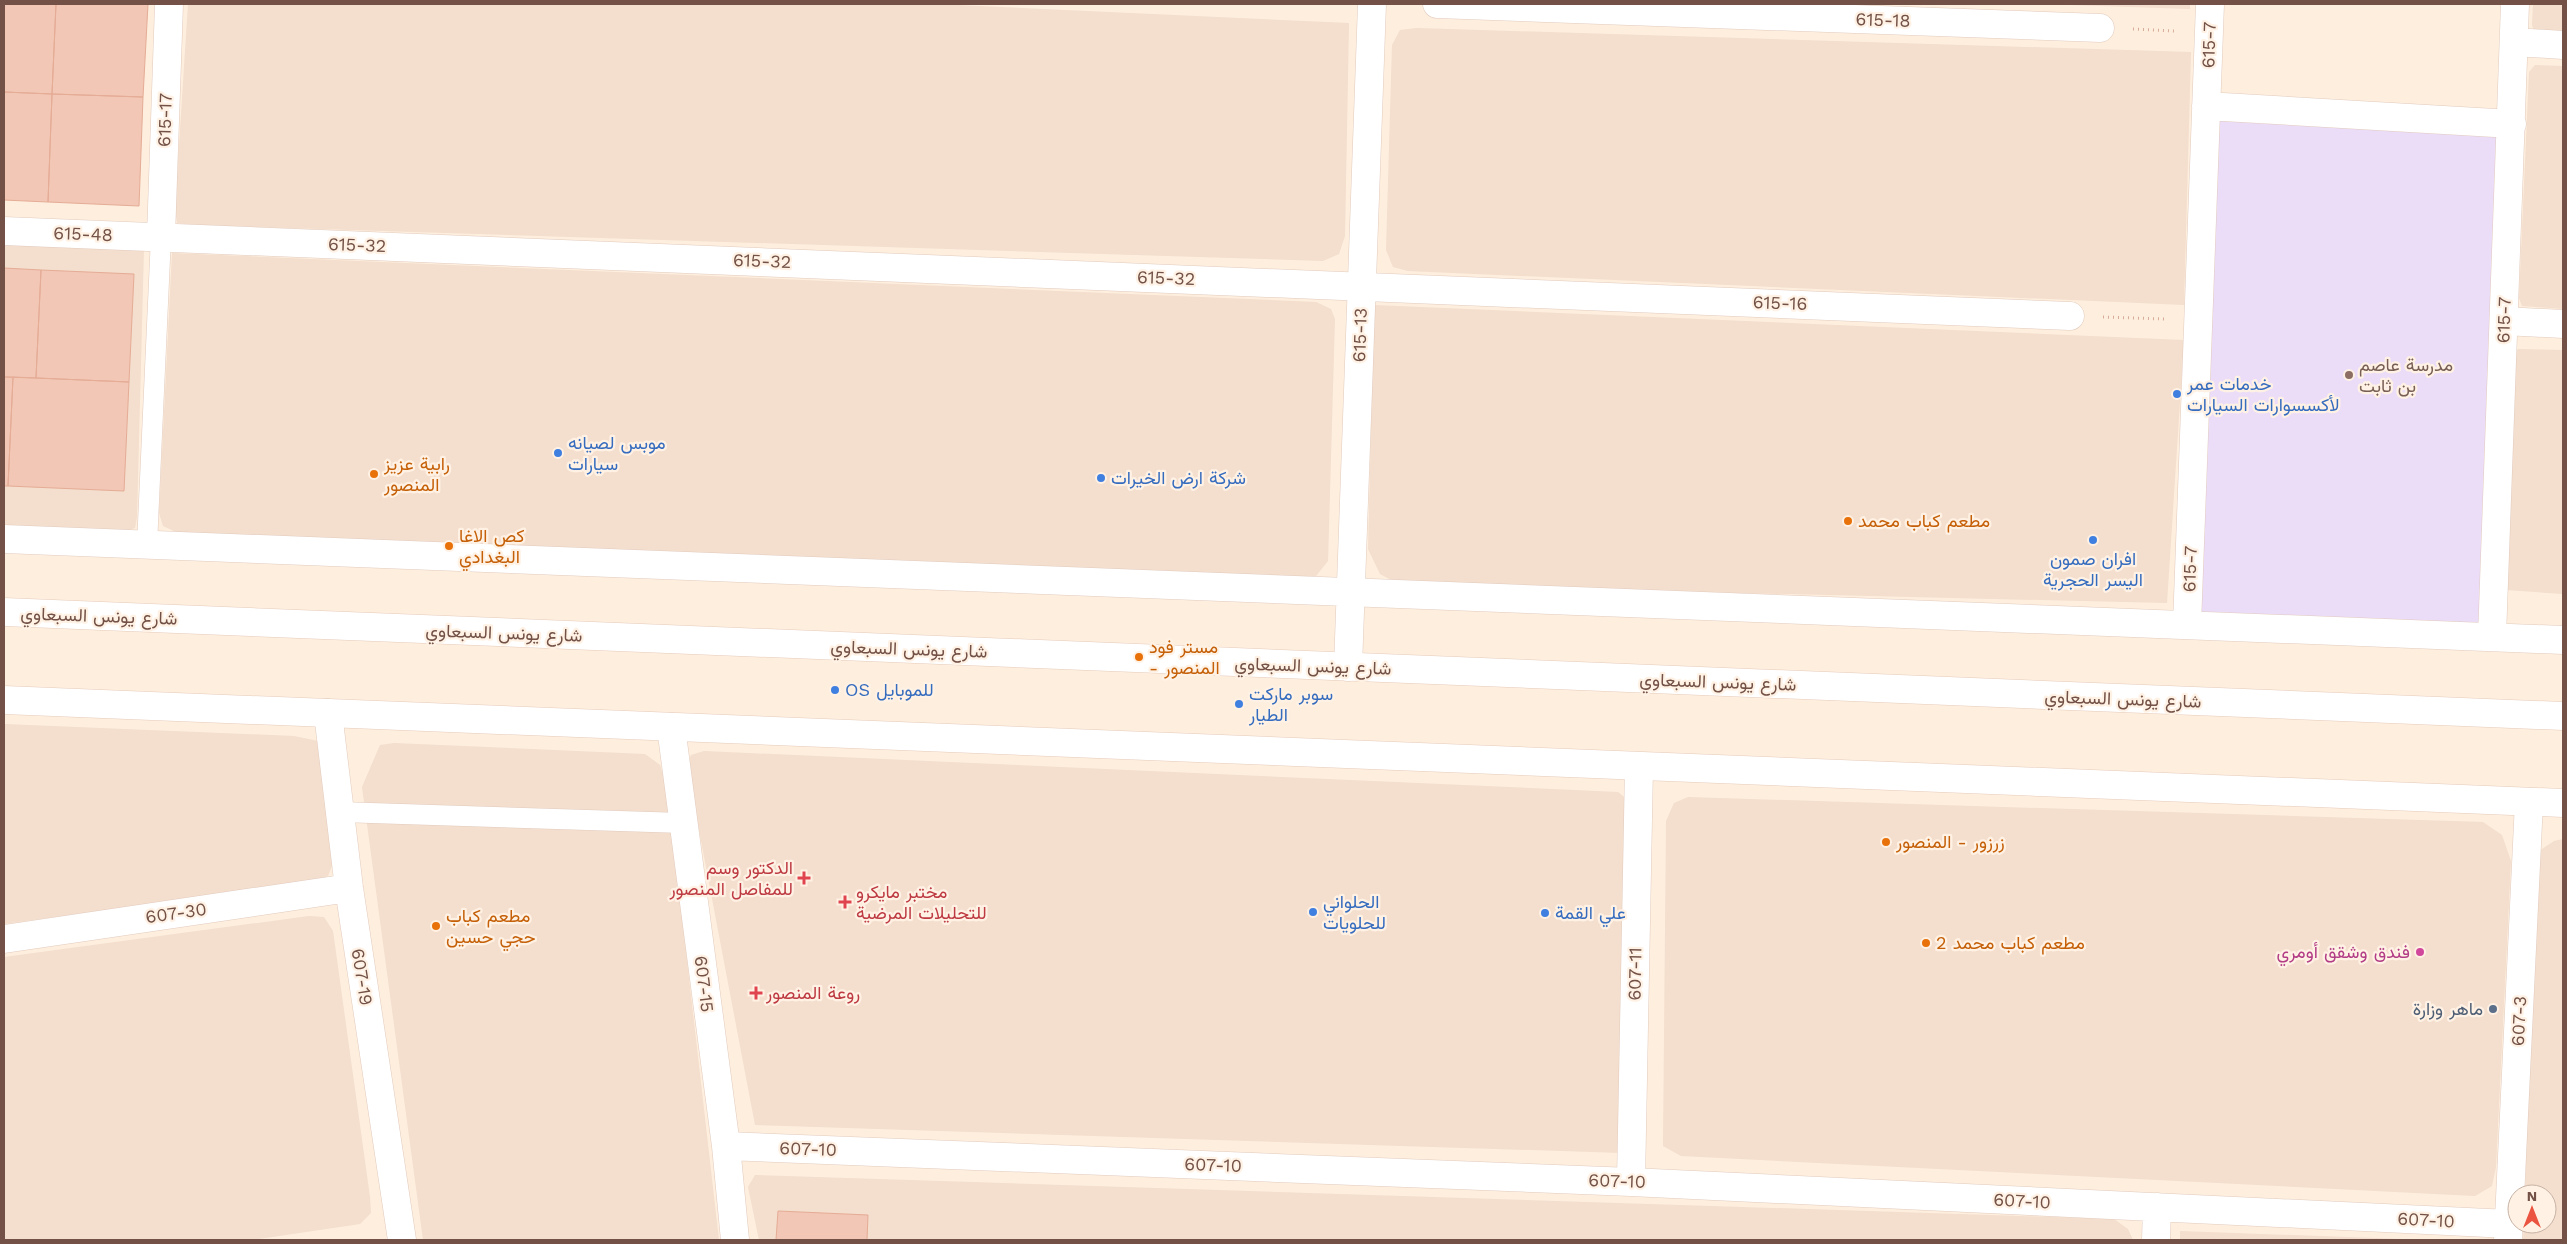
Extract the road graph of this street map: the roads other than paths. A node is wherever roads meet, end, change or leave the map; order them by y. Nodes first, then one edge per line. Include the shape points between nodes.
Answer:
1 (169, 4) edge
2 (1372, 4) edge
3 (1437, 4) edge
4 (2210, 4) edge
5 (2515, 4) edge
6 (2100, 28) road end
7 (2514, 42) junction
8 (2563, 45) edge
9 (2206, 106) junction
10 (2512, 124) junction
11 (4, 231) edge
12 (161, 237) junction
13 (1362, 286) junction
14 (2070, 316) road end
15 (2504, 321) junction
16 (2563, 324) edge
17 (4, 540) edge
18 (147, 545) junction
19 (1351, 592) junction
20 (4, 612) edge
21 (2188, 625) junction
22 (2492, 637) junction
23 (2563, 640) edge
24 (1348, 667) junction
25 (4, 700) edge
26 (328, 713) junction
27 (2563, 716) edge
28 (671, 727) junction
29 (1640, 766) junction
30 (2529, 802) junction
31 (2563, 803) edge
32 (340, 812) junction
33 (683, 823) junction
34 (349, 888) junction
35 (4, 939) edge
36 (726, 1146) junction
37 (1631, 1182) junction
38 (2510, 1184) edge
39 (2157, 1208) junction
40 (2507, 1232) edge
41 (402, 1240) edge
42 (735, 1240) edge
43 (2156, 1240) edge

1 - 12 street, 615-17
2 - 13 street, 615-13
3 - 6 street, 615-18
4 - 9 street, 615-7
5 - 7 street, 615-7
7 - 8 street
7 - 10 street, 615-7
9 - 10 street
9 - 21 street, 615-7
10 - 15 street, 615-7
11 - 12 street, 615-48
12 - 13 street, 615-32
12 - 18 lane
13 - 14 street, 615-16
13 - 19 street, 615-13
15 - 16 street
15 - 22 street, 615-7
17 - 18 street
18 - 19 street
19 - 21 street
19 - 24 street, 615-13
20 - 24 street, شارع يونس السبعاوي
21 - 22 street
22 - 23 street
24 - 27 street, شارع يونس السبعاوي
25 - 26 street
26 - 28 street
26 - 32 street, 607-19
28 - 29 street
28 - 33 street, 607-15
29 - 30 street
29 - 37 street, 607-11
30 - 31 street
30 - 38 street, 607-3
32 - 33 lane
32 - 34 street, 607-19
33 - 36 street, 607-15
34 - 35 street, 607-30
34 - 41 street, 607-19
36 - 37 street, 607-10
36 - 42 street, 607-15
37 - 39 street, 607-10
39 - 40 street, 607-10
39 - 43 street

